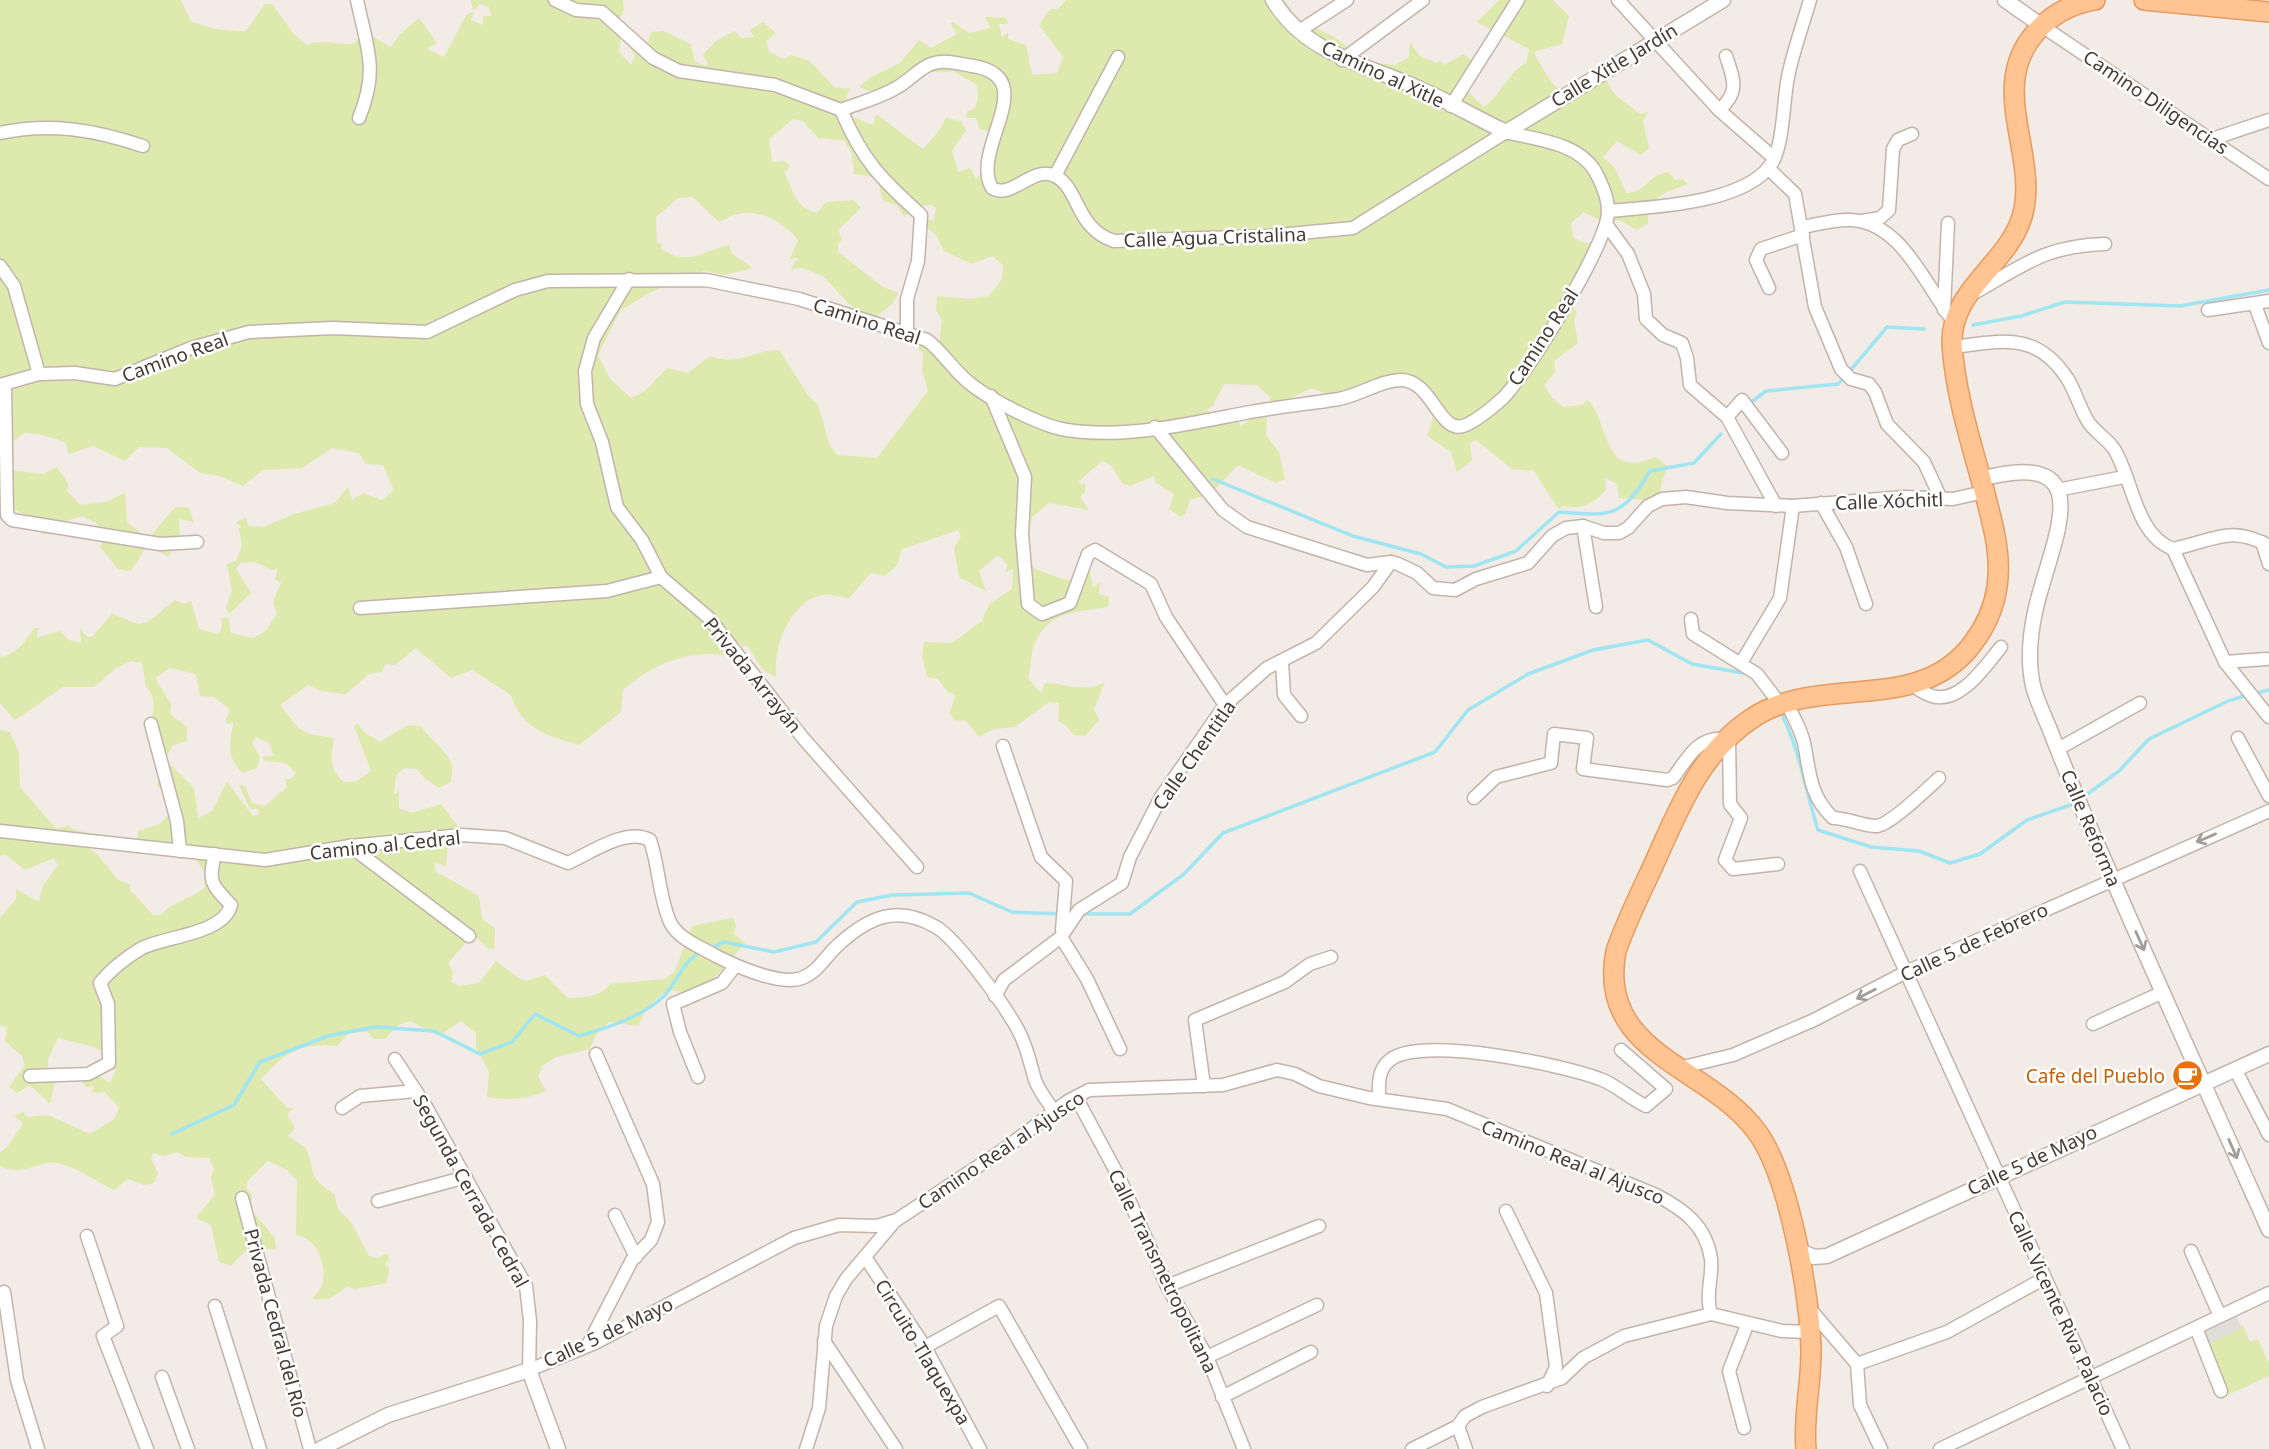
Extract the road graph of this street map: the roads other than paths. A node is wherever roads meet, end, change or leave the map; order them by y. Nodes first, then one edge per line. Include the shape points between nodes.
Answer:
1 (357, 0) edge
2 (555, 0) edge
3 (1273, 0) edge
4 (1347, 0) edge
5 (1423, 0) edge
6 (1518, 0) edge
7 (1618, 0) edge
8 (1723, 0) edge
9 (1810, 0) edge
10 (2095, 0) edge
11 (2144, 0) edge
12 (2009, 1) edge
13 (2199, 3) edge
14 (599, 6) edge
15 (2269, 12) edge
16 (2042, 26) junction
17 (1299, 32) junction
18 (1653, 41) junction
19 (1726, 56) dead end
20 (1118, 57) dead end
21 (1342, 60) junction
22 (1451, 106) junction
23 (841, 110) junction
24 (1719, 110) junction
25 (359, 118) dead end
26 (2269, 120) edge
27 (1506, 132) junction
28 (0, 134) edge
29 (1912, 134) dead end
30 (2211, 139) junction
31 (143, 146) dead end
32 (1771, 163) junction
33 (1055, 176) junction
34 (2269, 178) edge
35 (1607, 218) junction
36 (1861, 221) junction
37 (1948, 223) dead end
38 (1803, 231) junction
39 (2105, 244) dead end
40 (0, 266) edge
41 (629, 279) junction
42 (1769, 288) dead end
43 (1965, 298) junction
44 (2269, 301) edge
45 (2255, 305) junction
46 (2208, 310) dead end
47 (1949, 316) junction
48 (907, 332) junction
49 (2269, 343) edge
50 (1952, 347) junction
51 (39, 374) junction
52 (2, 384) edge
53 (991, 396) junction
54 (1727, 417) junction
55 (1155, 427) junction
56 (1782, 453) dead end
57 (2124, 477) junction
58 (1982, 486) junction
59 (2057, 490) junction
60 (1941, 499) junction
61 (1821, 503) junction
62 (1776, 506) junction
63 (1793, 506) junction
64 (1583, 526) junction
65 (197, 542) dead end
66 (2265, 544) edge
67 (2173, 549) junction
68 (1391, 562) junction
69 (2269, 564) edge
70 (661, 577) junction
71 (1866, 604) dead end
72 (1596, 607) dead end
73 (360, 608) dead end
74 (1691, 618) dead end
75 (2001, 647) dead end
76 (2266, 659) dead end
77 (1282, 662) junction
78 (1741, 663) junction
79 (2225, 663) junction
80 (1912, 685) junction
81 (1783, 703) junction
82 (2140, 703) dead end
83 (1225, 705) junction
84 (1301, 716) dead end
85 (2269, 717) edge
86 (151, 723) dead end
87 (1726, 737) junction
88 (2238, 738) dead end
89 (1003, 746) dead end
90 (2057, 749) junction
91 (1940, 778) dead end
92 (2269, 796) edge
93 (1474, 798) dead end
94 (2269, 811) edge
95 (0, 831) edge
96 (350, 846) junction
97 (180, 851) junction
98 (215, 854) junction
99 (1778, 864) dead end
100 (917, 867) dead end
101 (1860, 871) dead end
102 (2112, 878) junction
103 (1069, 913) junction
104 (469, 936) dead end
105 (1061, 937) junction
106 (1331, 957) dead end
107 (735, 966) junction
108 (1908, 971) junction
109 (2164, 992) junction
110 (995, 996) junction
111 (2093, 1024) dead end
112 (1120, 1049) dead end
113 (1621, 1050) dead end
114 (596, 1054) dead end
115 (2269, 1054) edge
116 (395, 1059) dead end
117 (1679, 1068) junction
118 (2235, 1069) junction
119 (30, 1076) dead end
120 (698, 1077) dead end
121 (2204, 1082) junction
122 (1204, 1086) junction
123 (416, 1091) junction
124 (1076, 1097) junction
125 (1379, 1100) junction
126 (342, 1108) dead end
127 (1054, 1111) junction
128 (2269, 1135) edge
129 (1997, 1176) junction
130 (466, 1177) junction
131 (242, 1198) dead end
132 (378, 1200) dead end
133 (1506, 1211) dead end
134 (615, 1215) dead end
135 (895, 1221) junction
136 (1319, 1226) dead end
137 (2269, 1230) edge
138 (87, 1236) dead end
139 (1796, 1249) junction
140 (2191, 1251) dead end
141 (865, 1256) junction
142 (636, 1257) junction
143 (2043, 1279) junction
144 (1167, 1286) junction
145 (4, 1292) dead end
146 (2269, 1293) edge
147 (1806, 1304) junction
148 (1317, 1305) dead end
149 (215, 1306) dead end
150 (1711, 1314) junction
151 (2220, 1316) junction
152 (1747, 1325) junction
153 (2196, 1328) junction
154 (1810, 1332) junction
155 (824, 1341) junction
156 (588, 1345) junction
157 (925, 1347) junction
158 (1311, 1352) dead end
159 (1207, 1357) junction
160 (1857, 1364) junction
161 (528, 1370) junction
162 (162, 1377) dead end
163 (2093, 1379) junction
164 (1547, 1386) junction
165 (2221, 1391) dead end
166 (1222, 1396) junction
167 (1458, 1426) junction
168 (1744, 1428) dead end
169 (38, 1449) edge
170 (148, 1449) edge
171 (188, 1449) edge
172 (260, 1449) edge
173 (310, 1449) edge
174 (320, 1449) edge
175 (558, 1449) edge
176 (806, 1449) edge
177 (896, 1449) edge
178 (980, 1449) edge
179 (1081, 1449) edge
180 (1244, 1449) edge
181 (1412, 1449) edge
182 (1466, 1449) edge
183 (1805, 1449) edge
184 (1881, 1449) edge
185 (1940, 1449) edge
186 (2123, 1449) edge

1 - 25 street via 372,63 368,96
2 - 14 street via 576,10
3 - 17 street, Camino al Xitle
4 - 17 street
5 - 21 street
6 - 22 street
7 - 18 street
8 - 18 street, Calle Xitle Jardín
9 - 32 street
10 - 16 main road via 2068,7
11 - 13 main road
12 - 16 street
13 - 15 main road
14 - 23 street via 653,58 679,71 775,85
16 - 30 street, Camino Diligencias
16 - 43 main road via 2022,52 2014,76 2025,195 2021,218 2011,243
17 - 21 street, Camino al Xitle
18 - 24 street
18 - 27 street, Calle Xitle Jardín
19 - 24 street via 1736,86 1731,100
20 - 33 street
21 - 22 street, Camino al Xitle via 1387,75
22 - 27 street, Camino al Xitle
23 - 33 street via 896,89 931,64 949,62 988,69 998,74 1005,97 988,162 992,188 1005,192 1045,174
23 - 48 street via 859,150 885,183 921,215 918,261 907,299
24 - 32 street
26 - 30 street
27 - 33 street, Calle Agua Cristalina via 1381,213 1353,228 1332,232 1114,241 1088,226
27 - 35 street via 1579,154 1594,171
28 - 31 street via 45,126 102,132
29 - 36 street via 1898,140 1893,149 1889,210 1880,218
30 - 34 street, Camino Diligencias
32 - 35 street via 1743,184 1704,201
32 - 38 street via 1795,194
35 - 54 street via 1644,294 1646,319 1663,335 1682,343 1690,386
35 - 55 street, Camino Real via 1593,256 1537,352 1503,398 1466,426 1447,422 1424,389 1401,380 1341,398
36 - 38 street via 1846,220
36 - 47 street via 1902,243
37 - 47 street
38 - 42 street via 1761,249 1756,260
38 - 60 street via 1815,307 1848,377 1869,384 1886,424 1924,462
39 - 43 street via 2070,245 2031,259
40 - 51 street via 14,286
41 - 48 street, Camino Real via 706,280 799,299
41 - 51 street, Camino Real via 548,281 515,290 427,332 249,331 191,348 115,379
41 - 70 street, Privada Arrayán via 594,338 585,371 587,404 602,442 617,507 642,540
43 - 47 main road
44 - 45 street
45 - 46 street
45 - 49 street
47 - 50 main road
48 - 53 street, Camino Real via 927,340 971,384
50 - 57 street via 1998,341 2037,347 2068,380 2087,420 2116,452
50 - 58 main road
51 - 52 street, Camino Real
52 - 65 street via 7,515 12,520 160,544
53 - 55 street, Camino Real via 1064,430
53 - 83 street via 1024,477 1022,534 1028,604 1042,614 1070,603 1088,554 1095,550 1151,584 1166,617
54 - 56 street via 1747,406
54 - 62 street
55 - 68 street via 1223,510 1247,527 1367,565
57 - 59 street
57 - 67 street via 2147,525 2161,544
58 - 59 street via 2021,470 2047,476
58 - 60 street, Calle Xóchitl via 1953,499
58 - 80 main road via 1998,553 1991,609 1968,650 1947,668
59 - 90 street, Calle Reforma via 2062,516 2035,611 2031,650 2033,686
60 - 61 street, Calle Xóchitl
61 - 63 street, Calle Xóchitl
61 - 71 street via 1846,547
62 - 63 street, Calle Xóchitl
62 - 64 street, Calle Xóchitl via 1662,499 1619,533
63 - 78 street via 1780,598
64 - 68 street via 1552,536 1528,563 1455,590 1433,588 1417,573
64 - 72 street
66 - 67 street via 2238,534
66 - 69 street
67 - 79 street
68 - 77 street, Calle Chentitla via 1373,587 1316,643
70 - 73 street via 607,591
70 - 100 street, Privada Arrayán via 709,618 803,738
74 - 78 street via 1691,628 1699,639
75 - 80 street via 1978,675 1952,696 1934,697
76 - 79 street
77 - 83 street, Calle Chentitla via 1267,668
77 - 84 street via 1284,695
78 - 81 street via 1762,678
79 - 85 street
80 - 81 main road
81 - 87 main road via 1752,717
81 - 91 street via 1805,747 1810,781 1833,818 1883,824
82 - 90 street
83 - 103 street, Calle Chentitla via 1161,797 1122,883
86 - 97 street via 177,821
87 - 93 street via 1701,743 1667,780 1583,769 1587,738 1554,734 1551,762 1496,776
87 - 99 street via 1730,804 1741,818 1725,860 1734,869
87 - 117 main road via 1689,787 1621,937 1613,965 1615,994 1625,1019 1642,1041
88 - 92 street
89 - 103 street via 1041,857 1066,881
90 - 102 street, Calle Reforma
94 -> 102 street, Calle 5 de Febrero
95 - 97 street, Camino al Cedral
96 - 98 street, Camino al Cedral via 265,860
96 - 104 street
96 - 107 street, Camino al Cedral via 462,835 505,838 568,863 640,834 650,840 676,931
97 - 98 street, Camino al Cedral
98 - 119 street via 209,876 231,905 229,914 218,923 142,948 100,983 108,1004 109,1063 88,1074
101 - 108 street, Calle Vicente Riva Palacio
102 - 108 street, Calle 5 de Febrero
102 -> 109 street, Calle Reforma
103 - 105 street
105 - 110 street via 1004,980
105 - 112 street
106 - 122 street via 1195,1020
107 - 110 street, Camino al Cedral via 790,980 802,978 836,947 892,913 939,928
107 - 120 street via 722,982 673,1004
108 -> 117 street, Calle 5 de Febrero via 1733,1055
108 - 129 street, Calle Vicente Riva Palacio
109 - 111 street
109 - 121 street, Calle Reforma
110 - 127 street, Camino al Cedral via 1018,1029 1035,1080
113 - 125 street via 1666,1089 1646,1107 1604,1080 1562,1066 1519,1057 1427,1051 1391,1058 1380,1072
114 - 142 street via 653,1184 658,1222
115 - 118 street, Calle 5 de Mayo
116 - 123 street, Segunda Cerrada Cedral
117 - 139 main road via 1720,1094 1759,1133 1780,1180
118 - 121 street, Calle 5 de Mayo
118 - 128 street
121 - 129 street, Calle 5 de Mayo
121 -> 137 street, Calle Reforma
122 - 124 street, Camino Real al Ajusco via 1114,1087
122 - 125 street, Camino Real al Ajusco via 1277,1070
123 - 126 street via 360,1096
123 - 130 street, Segunda Cerrada Cedral
124 - 127 street, Camino Real al Ajusco
124 - 144 street, Calle Transmetropolitana via 1119,1177
125 - 150 street, Camino Real al Ajusco via 1447,1109 1685,1210 1703,1234 1711,1260 1707,1298
127 - 135 street, Camino Real al Ajusco
129 - 139 street, Calle 5 de Mayo via 1827,1256 1814,1257
129 - 143 street, Calle Vicente Riva Palacio
130 - 132 street
130 - 161 street, Segunda Cerrada Cedral via 526,1286
131 - 173 street, Privada Cedral del Río
133 - 164 street via 1546,1293 1556,1367
134 - 142 street
135 - 141 street, Camino Real al Ajusco
135 - 156 street, Calle 5 de Mayo via 877,1226 839,1225 794,1238
136 - 144 street
138 - 170 street via 117,1326 103,1336
139 - 147 main road
140 - 151 street
141 - 155 street, Camino Real al Ajusco via 835,1296
141 - 157 street, Circuito Tlaquexpa
142 - 156 street
143 - 160 street via 1947,1332
143 - 163 street, Calle Vicente Riva Palacio
144 - 159 street, Calle Transmetropolitana
145 - 169 street via 17,1380
146 - 151 street
147 - 154 main road
147 - 160 street
148 - 159 street
149 - 172 street
150 - 152 street
150 - 164 street via 1624,1336 1600,1347
151 - 153 street
152 - 154 street
152 - 168 street via 1729,1371
153 - 163 street
153 - 165 street
154 - 183 main road
155 - 176 street, Camino Real al Ajusco via 818,1408
155 - 177 street
156 - 161 street, Calle 5 de Mayo
157 - 178 street, Circuito Tlaquexpa
157 - 179 street via 999,1306
158 - 166 street
159 - 166 street, Calle Transmetropolitana
160 - 184 street via 1860,1405
161 - 174 street, Calle 5 de Mayo via 388,1415
161 - 175 street
162 - 171 street
163 - 185 street
163 - 186 street, Calle Vicente Riva Palacio
164 - 167 street via 1482,1407
166 - 180 street, Calle Transmetropolitana
167 - 181 street
167 - 182 street

